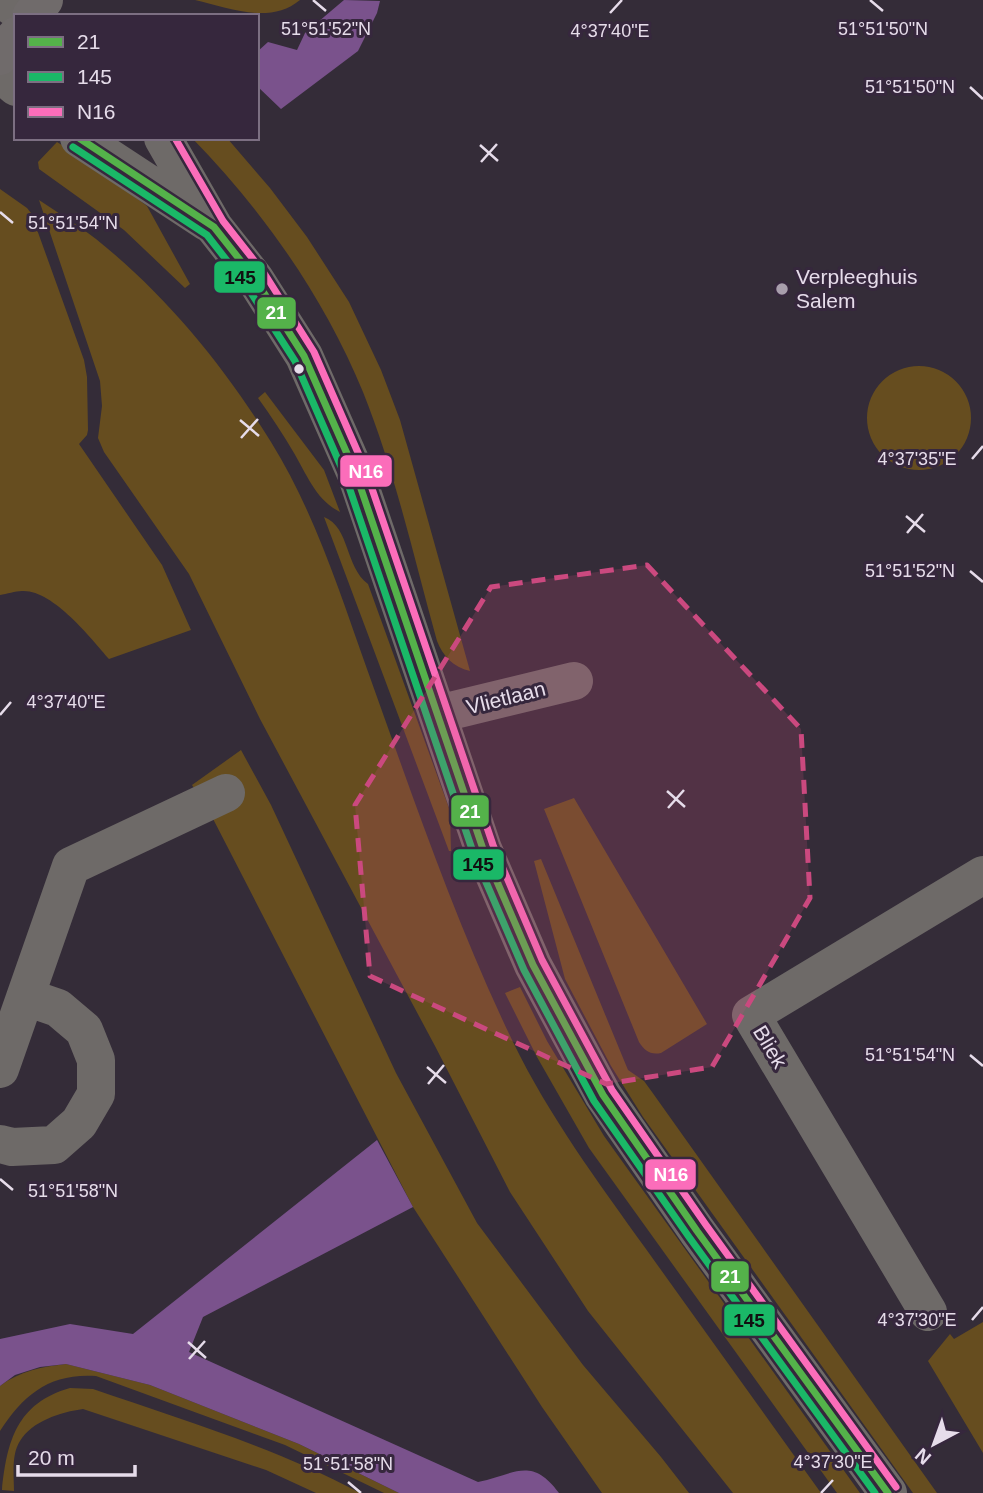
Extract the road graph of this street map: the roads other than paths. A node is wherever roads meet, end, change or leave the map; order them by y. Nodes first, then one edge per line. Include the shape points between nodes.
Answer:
1 (3, 0) edge
2 (44, 0) edge
3 (21, 14) edge
4 (33, 14) edge
5 (14, 38) edge
6 (0, 56) edge
7 (0, 73) edge
8 (14, 85) edge
9 (82, 140) edge
10 (164, 140) edge
11 (215, 227) junction
12 (574, 681) dead end
13 (438, 714) junction
14 (226, 793) dead end
15 (983, 875) edge
16 (26, 996) junction
17 (0, 1069) edge
18 (0, 1144) edge
19 (928, 1312) dead end
20 (888, 1493) edge

1 - 3 street
2 - 4 main road
5 - 6 main road
7 - 8 street
9 - 11 street, Vlietlaan
10 - 11 street, Vlietlaan
11 - 13 street, Vlietlaan via 304,356 356,474
12 - 13 street, Vlietlaan
13 - 20 street, Vlietlaan via 484,849 527,952 603,1095
14 - 16 street via 71,866
15 - 19 street, Bliek via 751,1015
16 - 17 street
16 - 18 street via 58,1008 84,1030 96,1060 96,1094 79,1123 54,1145

